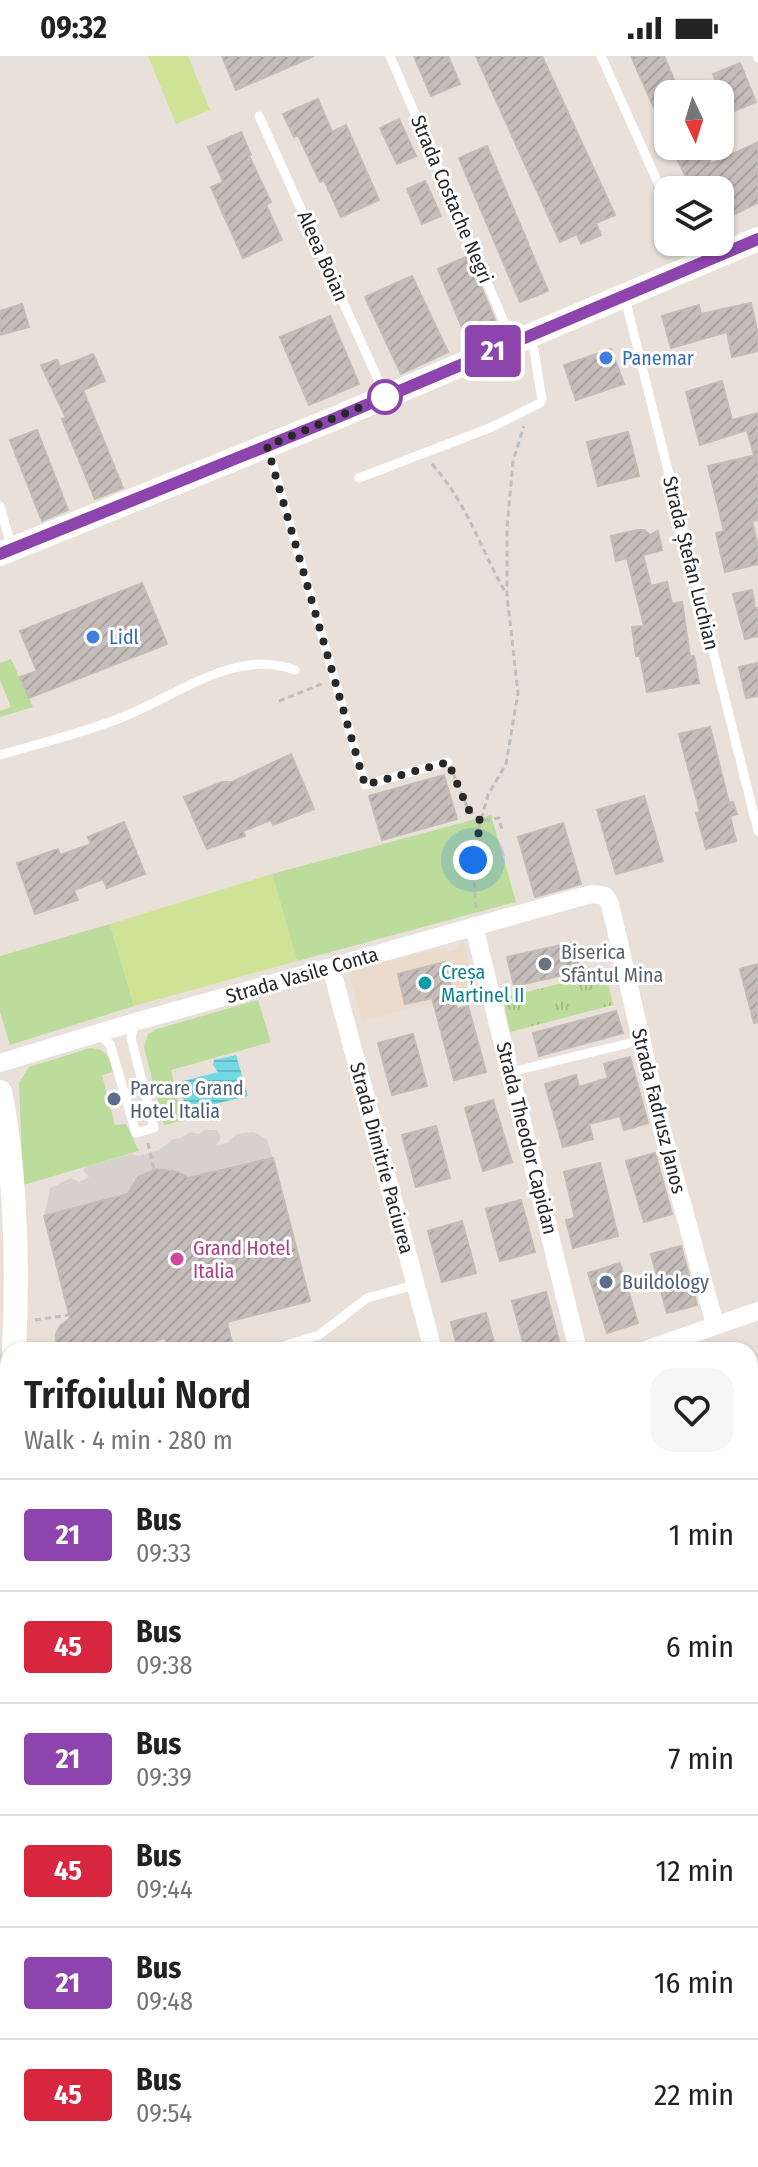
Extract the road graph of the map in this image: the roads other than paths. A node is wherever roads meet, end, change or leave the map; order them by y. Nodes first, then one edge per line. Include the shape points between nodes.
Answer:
1 (390, 56) edge
2 (601, 56) edge
3 (259, 116) dead end
4 (655, 176) edge
5 (757, 245) edge
6 (691, 256) edge
7 (695, 265) junction
8 (624, 294) junction
9 (522, 339) junction
10 (383, 391) junction
11 (267, 446) junction
12 (359, 478) dead end
13 (0, 506) edge
14 (6, 552) edge
15 (295, 670) dead end
16 (0, 755) edge
17 (448, 762) road end
18 (758, 831) edge
19 (605, 896) joint
20 (474, 926) junction
21 (331, 967) junction
22 (135, 1022) junction
23 (97, 1034) junction
24 (642, 1040) junction
25 (0, 1063) edge
26 (511, 1072) junction
27 (0, 1092) edge
28 (415, 1285) junction
29 (758, 1311) edge
30 (715, 1325) junction
31 (15, 1342) edge
32 (296, 1342) edge
33 (431, 1342) edge
34 (576, 1342) edge
35 (667, 1342) edge

1 - 9 lane, Strada Costache Negri
2 - 4 lane
3 - 10 lane, Aleea Boian
5 - 7 main road
6 - 7 lane
7 - 8 main road
8 - 9 main road
8 - 18 lane, Strada Ștefan Luchian
9 - 10 main road
9 - 12 lane, Strada Costache Negri via 542,399 536,405
10 - 11 main road
11 - 14 main road
11 - 17 lane via 365,785
13 - 14 lane
15 - 16 lane via 278,664 242,667 204,678 124,717
19 - 20 street, Strada Vasile Conta via 580,897
19 - 24 street, Strada Fadrusz Janos
20 - 21 street, Strada Vasile Conta
20 - 26 street, Strada Theodor Capidan
21 - 22 street, Strada Vasile Conta
21 - 28 street, Strada Dimitrie Paciurea
22 - 23 street, Strada Vasile Conta
22 - 23 lane via 131,1038 154,1128 136,1133 110,1044
23 - 25 street, Strada Vasile Conta
24 - 26 lane
24 - 30 street, Strada Fadrusz Janos
26 - 34 street, Strada Theodor Capidan
27 - 31 main road via 12,1194
28 - 32 lane via 367,1298 319,1335
28 - 33 street, Strada Dimitrie Paciurea
29 - 30 street
30 - 35 street

